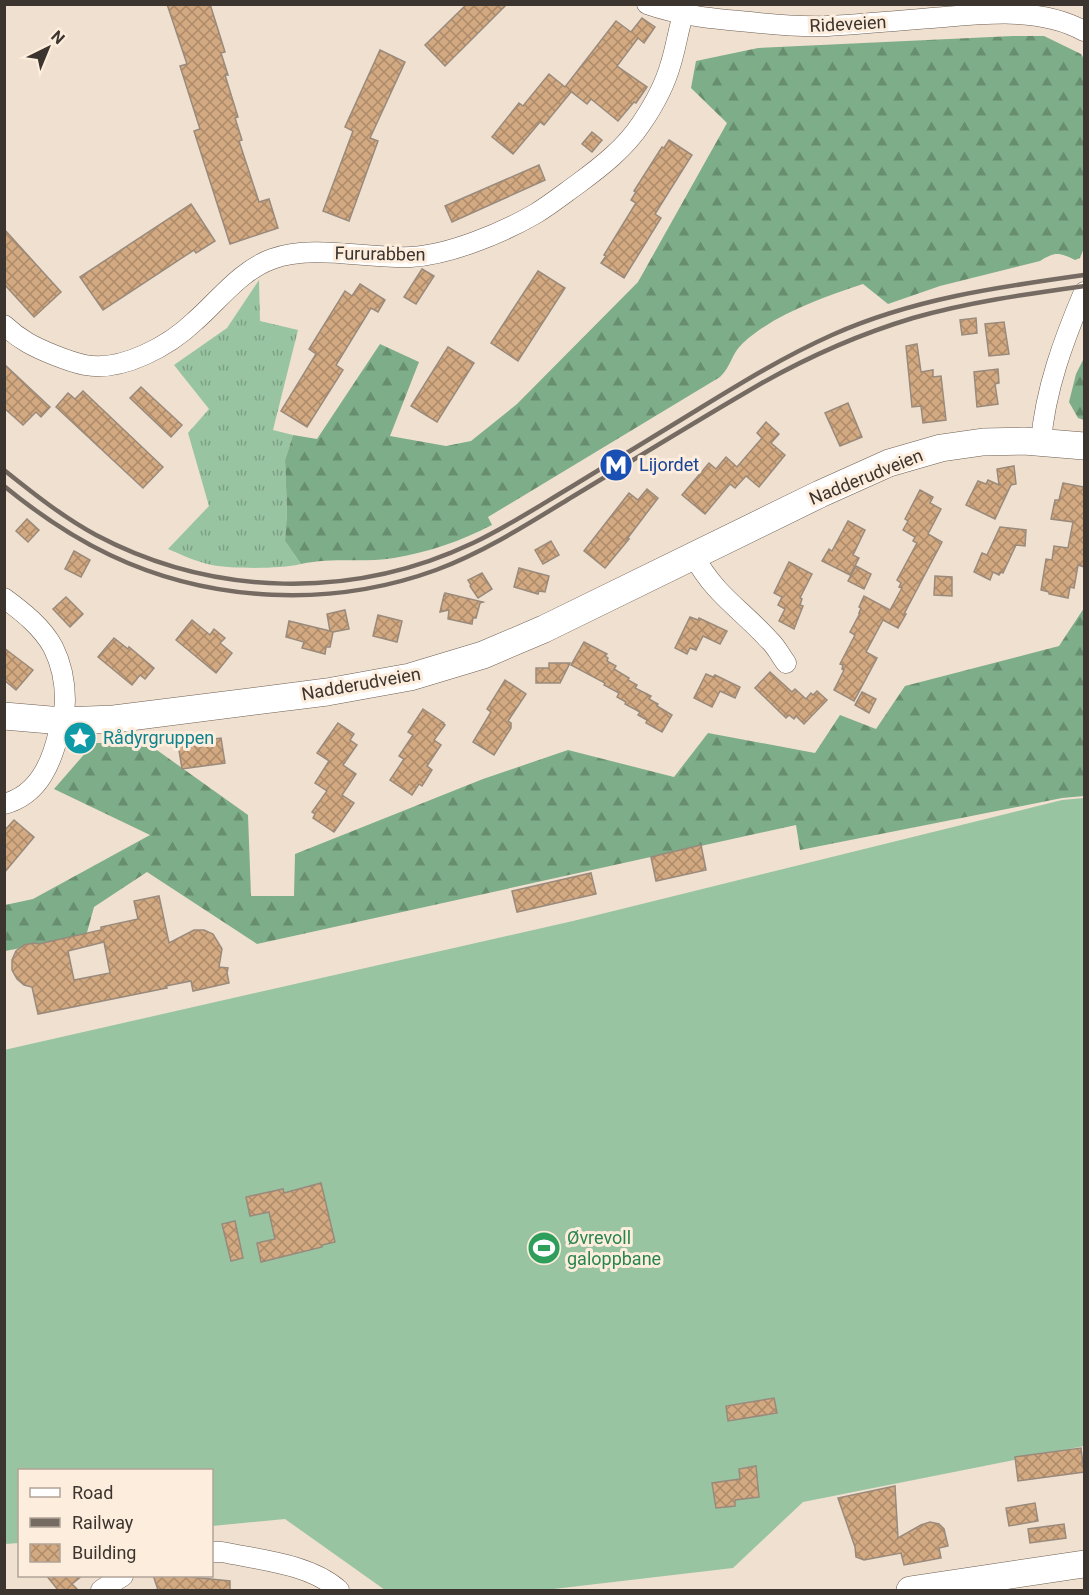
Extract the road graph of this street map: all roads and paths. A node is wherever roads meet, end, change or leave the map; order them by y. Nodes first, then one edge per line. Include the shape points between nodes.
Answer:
1 (647, 4) edge
2 (683, 15) junction
3 (1084, 31) edge
4 (1084, 292) edge
5 (4, 325) edge
6 (1041, 442) junction
7 (1084, 446) edge
8 (694, 556) junction
9 (4, 598) edge
10 (786, 663) dead end
11 (4, 716) edge
12 (62, 722) junction
13 (4, 804) edge
14 (213, 1552) edge
15 (1084, 1564) edge
16 (120, 1577) edge
17 (101, 1590) edge
18 (339, 1590) edge
19 (910, 1590) edge

1 - 2 street, Rideveien
2 - 3 street, Rideveien via 825,26 1010,14 1050,18
2 - 5 street, Fururabben via 661,90 627,143 546,207 501,230 432,255 291,253 274,258 258,264 173,338 142,356 110,365 87,365 34,347
4 - 6 street via 1048,395
6 - 7 main road, Nadderudveien
6 - 8 main road, Nadderudveien via 1006,441 922,452 856,478
8 - 10 street via 718,592 770,641
8 - 12 main road, Nadderudveien via 517,641 410,677 129,718
9 - 12 street via 31,619 60,663 66,702
11 - 12 main road, Nadderudveien
12 - 13 street via 51,760 38,783 19,799
14 - 18 street via 311,1572
15 - 19 main road
16 - 17 street

